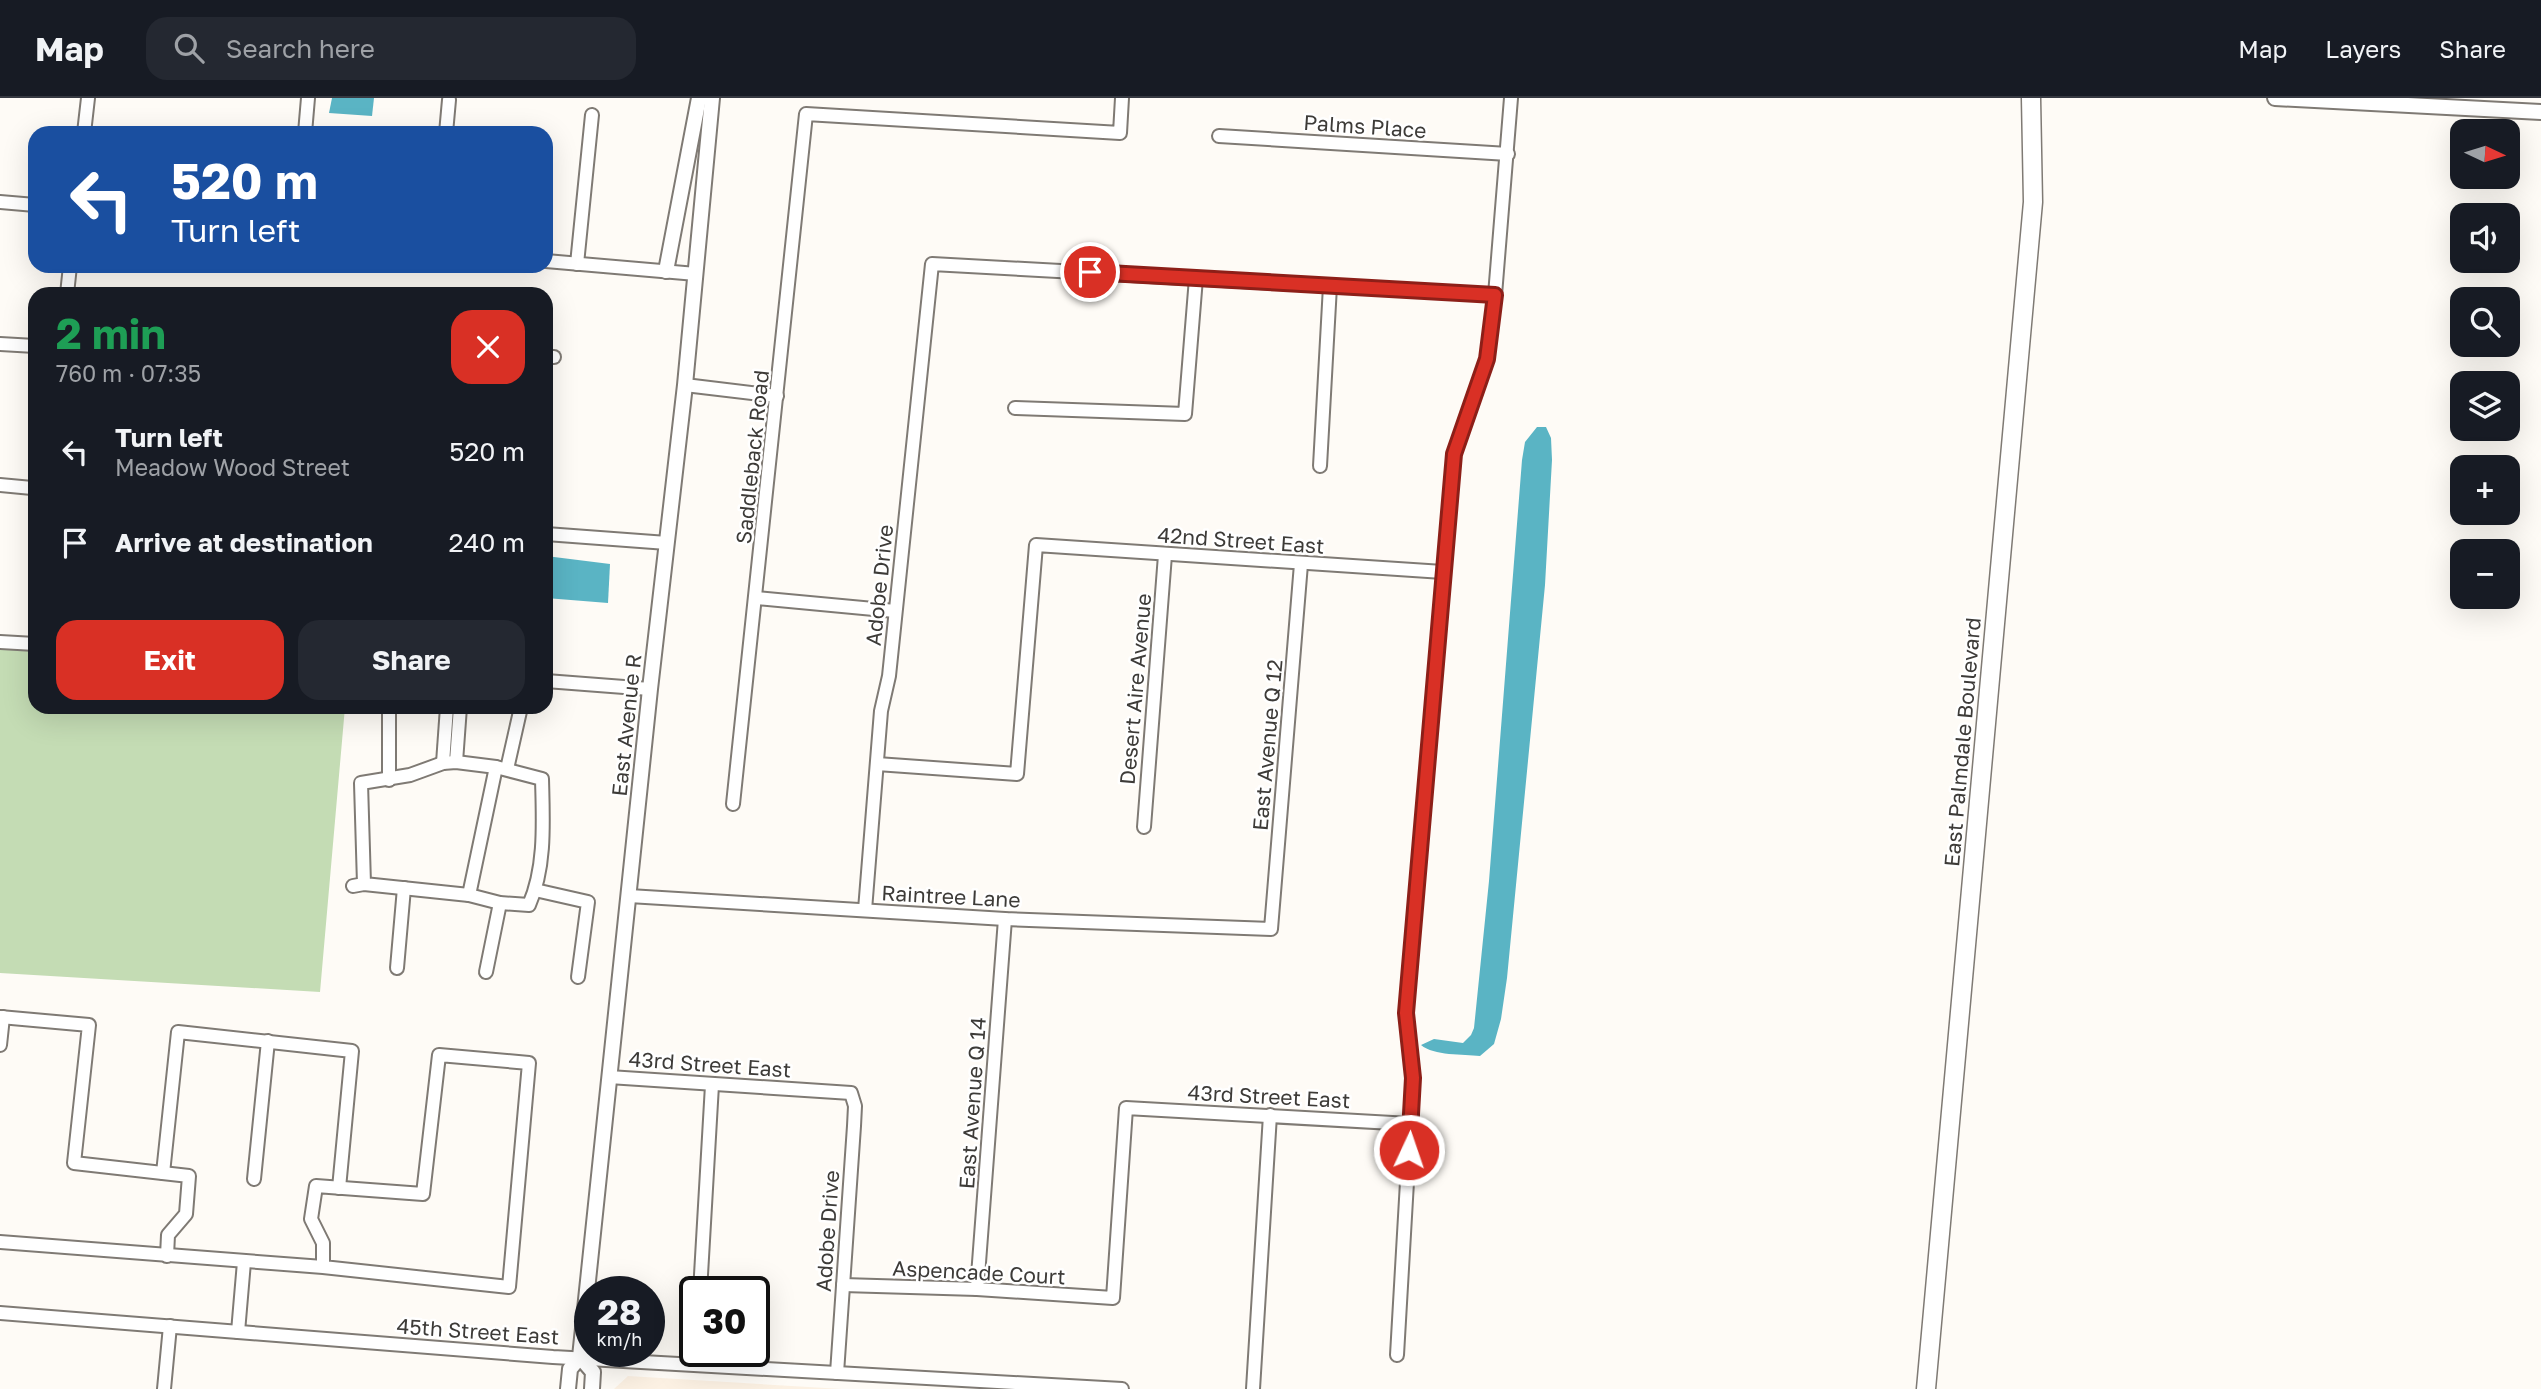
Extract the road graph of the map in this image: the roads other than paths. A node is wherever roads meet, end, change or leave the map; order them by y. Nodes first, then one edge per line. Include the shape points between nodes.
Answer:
1 (88, 98) edge
2 (308, 98) edge
3 (699, 98) edge
4 (712, 98) edge
5 (1122, 98) edge
6 (1511, 98) edge
7 (2031, 98) edge
8 (2275, 98) edge
9 (449, 100) edge
10 (2541, 112) edge
11 (592, 115) dead end
12 (85, 126) edge
13 (306, 126) edge
14 (447, 126) edge
15 (1219, 136) dead end
16 (1508, 154) junction
17 (0, 202) edge
18 (28, 204) edge
19 (553, 262) edge
20 (577, 264) junction
21 (666, 271) junction
22 (696, 274) junction
23 (1196, 278) junction
24 (1330, 286) junction
25 (1495, 295) junction
26 (0, 344) edge
27 (28, 346) edge
28 (684, 386) junction
29 (777, 396) junction
30 (1015, 408) dead end
31 (1320, 466) dead end
32 (0, 485) edge
33 (28, 488) edge
34 (553, 535) edge
35 (667, 543) junction
36 (1165, 555) junction
37 (1301, 564) junction
38 (1443, 572) junction
39 (757, 598) junction
40 (895, 611) junction
41 (0, 642) edge
42 (28, 644) edge
43 (553, 682) edge
44 (650, 689) junction
45 (389, 714) edge
46 (447, 714) edge
47 (459, 714) edge
48 (519, 714) edge
49 (450, 763) junction
50 (877, 764) junction
51 (501, 768) junction
52 (389, 780) junction
53 (733, 804) dead end
54 (1144, 827) dead end
55 (404, 888) junction
56 (535, 890) junction
57 (469, 895) junction
58 (629, 896) junction
59 (499, 902) junction
60 (864, 910) junction
61 (1005, 919) junction
62 (1271, 929) joint
63 (397, 968) dead end
64 (486, 972) dead end
65 (578, 977) dead end
66 (1, 1017) edge
67 (268, 1041) junction
68 (0, 1045) edge
69 (609, 1077) junction
70 (712, 1085) junction
71 (851, 1093) joint
72 (1270, 1115) junction
73 (1410, 1124) junction
74 (163, 1173) junction
75 (254, 1179) dead end
76 (339, 1188) junction
77 (0, 1242) edge
78 (167, 1256) junction
79 (244, 1262) junction
80 (323, 1267) junction
81 (588, 1276) edge
82 (701, 1276) edge
83 (843, 1285) junction
84 (977, 1289) junction
85 (1113, 1298) joint
86 (0, 1313) edge
87 (170, 1326) junction
88 (238, 1332) junction
89 (1397, 1355) dead end
90 (574, 1357) edge
91 (665, 1362) edge
92 (574, 1364) edge
93 (589, 1367) edge
94 (837, 1373) junction
95 (164, 1389) edge
96 (568, 1389) edge
97 (592, 1389) edge
98 (1122, 1389) edge
99 (1253, 1389) edge
100 (1926, 1389) edge

1 - 12 street
2 - 13 street
3 - 21 main road
4 - 22 main road, East Avenue R
5 - 29 street, Saddleback Road via 1119,133 806,114
6 - 16 street
7 - 100 highway, East Palmdale Boulevard via 2033,202
8 - 10 main road
9 - 14 street
11 - 20 street
15 - 16 street, Palms Place
16 - 25 street
17 - 18 street
19 - 20 street
20 - 21 street
21 - 22 street
22 - 28 main road, East Avenue R
23 - 24 street
23 - 30 street via 1185,415
23 - 40 street, Adobe Drive via 932,264
24 - 25 street
24 - 31 street
25 - 38 street via 1487,359 1454,454
26 - 27 street
28 - 29 street
28 - 35 main road, East Avenue R
29 - 39 street, Saddleback Road
32 - 33 street
34 - 35 street
35 - 44 main road, East Avenue R
36 - 37 street, 42nd Street East
36 - 50 street, 42nd Street East via 1036,545 1017,774
36 - 54 street, Desert Aire Avenue
37 - 38 street, 42nd Street East
37 - 62 street, East Avenue Q 12
38 - 73 street via 1406,1013 1413,1078
39 - 40 street
39 - 53 street, Saddleback Road
40 - 50 street, Adobe Drive
41 - 42 street
43 - 44 street
44 - 58 main road, East Avenue R
45 - 52 street
46 - 49 street
47 - 49 street
48 - 51 street
49 - 51 street
49 - 52 street
50 - 60 street, Adobe Drive
51 - 56 street via 542,779 543,833
51 - 57 street
52 - 55 street via 361,783 358,885
55 - 57 street
55 - 63 street
56 - 59 street via 529,905
56 - 65 street via 588,902
57 - 59 street
58 - 60 street, Raintree Lane
58 - 69 main road, East Avenue R
59 - 64 street
60 - 61 street, Raintree Lane
61 - 62 street, Raintree Lane
61 - 84 street, East Avenue Q 14
66 - 68 street
66 - 74 street via 89,1025 74,1163
67 - 74 street via 178,1032
67 - 75 street
67 - 76 street via 352,1051
69 - 70 street, 43rd Street East
69 - 81 main road, East Avenue R
70 - 71 street, 43rd Street East
70 - 82 street
71 - 83 street, Adobe Drive via 855,1106
72 - 73 street, 43rd Street East
72 - 85 street, 43rd Street East via 1126,1108
72 - 99 street
73 - 89 street
74 - 78 street via 189,1176 186,1214 168,1236
76 - 80 street via 316,1186 311,1219 323,1243
76 - 80 street via 424,1194 439,1055 529,1063 509,1287
77 - 78 street
78 - 79 street
79 - 80 street
79 - 88 street
83 - 84 street, Aspencade Court
83 - 94 street, Adobe Drive
84 - 85 street, Aspencade Court
86 - 87 street, 45th Street East
87 - 88 street, 45th Street East
87 - 95 street
88 - 90 street, 45th Street East
91 - 94 street, 45th Street East
92 - 96 main road, East Avenue R
93 - 97 main road, East Avenue R via 593,1372
94 - 98 street, 45th Street East

